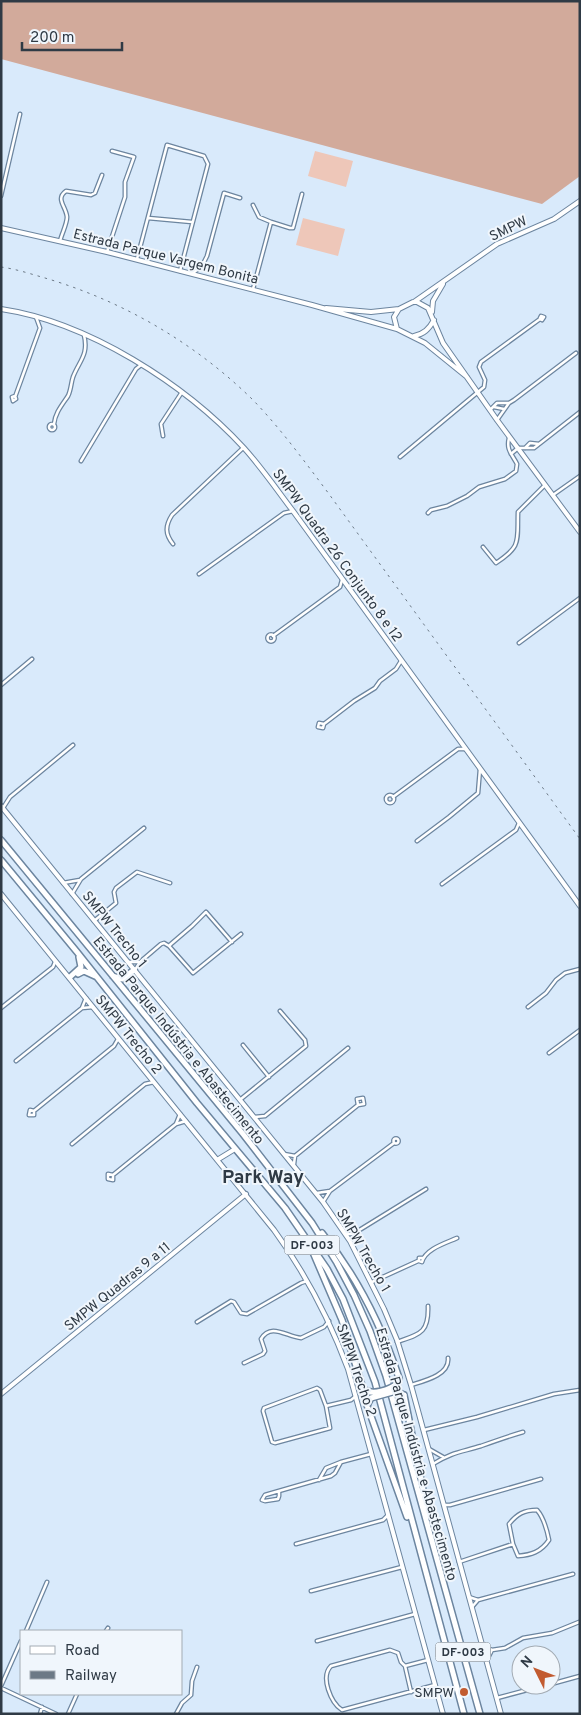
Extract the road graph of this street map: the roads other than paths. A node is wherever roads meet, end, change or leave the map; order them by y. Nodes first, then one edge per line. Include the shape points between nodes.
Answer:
1 (20, 114) dead end
2 (112, 151) dead end
3 (102, 175) dead end
4 (302, 194) dead end
5 (1, 196) edge
6 (240, 198) dead end
7 (580, 200) edge
8 (252, 205) dead end
9 (148, 218) junction
10 (192, 222) junction
11 (271, 222) junction
12 (1, 228) edge
13 (60, 240) junction
14 (107, 252) junction
15 (137, 260) junction
16 (202, 266) junction
17 (180, 271) junction
18 (191, 274) junction
19 (204, 277) junction
20 (448, 279) junction
21 (253, 290) junction
22 (413, 302) junction
23 (324, 308) junction
24 (1, 309) edge
25 (398, 309) junction
26 (431, 314) junction
27 (36, 317) junction
28 (540, 319) dead end
29 (434, 320) junction
30 (397, 329) junction
31 (84, 334) junction
32 (413, 336) junction
33 (576, 353) dead end
34 (136, 362) junction
35 (141, 365) junction
36 (136, 368) junction
37 (467, 378) junction
38 (182, 392) junction
39 (478, 392) junction
40 (15, 397) dead end
41 (509, 403) junction
42 (492, 409) junction
43 (504, 409) junction
44 (580, 412) edge
45 (497, 420) junction
46 (54, 424) dead end
47 (163, 436) dead end
48 (510, 437) junction
49 (539, 444) junction
50 (244, 448) junction
51 (518, 448) junction
52 (526, 448) junction
53 (511, 454) junction
54 (400, 457) dead end
55 (81, 461) dead end
56 (580, 476) edge
57 (545, 485) junction
58 (553, 495) junction
59 (288, 504) junction
60 (293, 511) junction
61 (284, 512) junction
62 (428, 513) dead end
63 (580, 532) edge
64 (173, 544) dead end
65 (483, 547) dead end
66 (198, 574) dead end
67 (342, 580) junction
68 (340, 587) junction
69 (349, 588) junction
70 (580, 598) edge
71 (273, 636) dead end
72 (519, 643) dead end
73 (32, 659) dead end
74 (401, 661) junction
75 (406, 667) junction
76 (398, 668) junction
77 (1, 685) edge
78 (324, 724) dead end
79 (461, 742) junction
80 (73, 745) dead end
81 (458, 749) junction
82 (465, 749) junction
83 (480, 769) junction
84 (393, 797) dead end
85 (8, 800) junction
86 (2, 805) edge
87 (519, 823) junction
88 (144, 828) dead end
89 (516, 830) junction
90 (524, 830) junction
91 (1, 840) edge
92 (417, 841) dead end
93 (1, 860) edge
94 (81, 879) junction
95 (63, 883) junction
96 (170, 883) dead end
97 (442, 884) dead end
98 (1, 894) edge
99 (72, 894) junction
100 (580, 906) edge
101 (94, 921) junction
102 (241, 934) dead end
103 (232, 942) junction
104 (168, 946) junction
105 (77, 952) junction
106 (55, 960) junction
107 (128, 962) junction
108 (140, 962) junction
109 (60, 966) junction
110 (53, 967) junction
111 (580, 969) edge
112 (135, 971) junction
113 (111, 975) junction
114 (97, 976) junction
115 (71, 978) junction
116 (126, 993) junction
117 (86, 998) junction
118 (93, 1007) junction
119 (528, 1007) dead end
120 (1, 1008) edge
121 (82, 1008) junction
122 (280, 1011) dead end
123 (580, 1030) edge
124 (118, 1038) junction
125 (123, 1043) junction
126 (243, 1045) dead end
127 (114, 1046) junction
128 (348, 1048) dead end
129 (549, 1053) dead end
130 (16, 1061) dead end
131 (149, 1076) junction
132 (269, 1076) junction
133 (154, 1082) junction
134 (145, 1084) junction
135 (241, 1099) junction
136 (358, 1105) dead end
137 (34, 1111) dead end
138 (180, 1113) junction
139 (255, 1117) junction
140 (264, 1117) junction
141 (186, 1121) junction
142 (176, 1124) junction
143 (262, 1125) junction
144 (394, 1143) dead end
145 (72, 1144) dead end
146 (235, 1149) junction
147 (284, 1154) junction
148 (295, 1156) junction
149 (217, 1160) junction
150 (294, 1166) junction
151 (113, 1175) dead end
152 (426, 1188) dead end
153 (330, 1191) junction
154 (316, 1193) junction
155 (246, 1194) junction
156 (323, 1202) junction
157 (312, 1223) junction
158 (345, 1234) junction
159 (353, 1234) junction
160 (457, 1238) dead end
161 (350, 1241) junction
162 (311, 1244) junction
163 (305, 1276) junction
164 (308, 1281) junction
165 (372, 1282) junction
166 (301, 1283) junction
167 (428, 1306) dead end
168 (197, 1322) dead end
169 (329, 1322) junction
170 (324, 1328) junction
171 (332, 1328) junction
172 (397, 1342) junction
173 (448, 1358) dead end
174 (244, 1363) dead end
175 (411, 1385) junction
176 (580, 1390) edge
177 (1, 1394) edge
178 (356, 1396) junction
179 (351, 1400) junction
180 (358, 1402) junction
181 (326, 1406) junction
182 (423, 1430) junction
183 (523, 1432) dead end
184 (429, 1449) junction
185 (371, 1454) junction
186 (443, 1457) junction
187 (341, 1462) junction
188 (432, 1464) junction
189 (541, 1479) dead end
190 (319, 1480) junction
191 (279, 1491) junction
192 (443, 1505) junction
193 (450, 1505) junction
194 (444, 1510) junction
195 (388, 1515) junction
196 (383, 1520) junction
197 (390, 1522) junction
198 (431, 1535) junction
199 (416, 1540) junction
200 (296, 1544) dead end
201 (513, 1544) junction
202 (459, 1562) junction
203 (402, 1567) junction
204 (573, 1574) dead end
205 (47, 1582) dead end
206 (311, 1591) dead end
207 (469, 1597) junction
208 (478, 1600) junction
209 (472, 1607) junction
210 (415, 1614) junction
211 (579, 1622) edge
212 (26, 1630) edge
213 (317, 1641) dead end
214 (20, 1643) edge
215 (483, 1646) junction
216 (492, 1650) junction
217 (428, 1660) junction
218 (486, 1662) junction
219 (405, 1666) junction
220 (197, 1667) dead end
221 (580, 1676) edge
222 (561, 1681) edge
223 (435, 1685) junction
224 (1, 1687) edge
225 (411, 1692) junction
226 (77, 1695) edge
227 (511, 1695) edge
228 (496, 1699) junction
229 (42, 1707) junction
230 (40, 1714) edge
231 (56, 1714) edge
232 (68, 1714) edge
233 (176, 1714) edge
234 (443, 1714) edge
235 (464, 1714) edge
236 (480, 1714) edge
237 (501, 1714) edge

1 - 5 street
2 - 14 street via 134,157
3 - 13 street via 95,194 66,191 62,194 67,218
4 - 11 street via 293,228
6 - 16 street via 224,193
7 - 20 street, SMPW via 554,219 497,244
8 - 11 street via 259,217
9 - 10 street
9 - 10 street via 168,145 204,156 208,164
9 - 15 street
10 - 17 street
11 - 21 street
12 - 13 street, Estrada Parque Vargem Bonita
13 - 14 street, Estrada Parque Vargem Bonita
14 - 15 street, Estrada Parque Vargem Bonita
15 - 17 street, Estrada Parque Vargem Bonita
16 - 18 street
16 - 19 street
17 - 18 street, Estrada Parque Vargem Bonita
18 - 19 street, Estrada Parque Vargem Bonita
19 - 21 street, Estrada Parque Vargem Bonita
20 - 22 street, SMPW
20 - 26 street, SMPW via 433,301
21 - 23 street, Estrada Parque Vargem Bonita
22 - 25 street, Estrada Parque Vargem Bonita
22 - 26 street, Estrada Parque Vargem Bonita via 425,305
23 - 25 street, Estrada Parque Vargem Bonita via 371,312
23 - 30 street, Estrada Parque Vargem Bonita
24 - 27 street, SMPW Quadra 26 Conjunto 8 e 12
25 - 30 street via 394,317
26 - 29 street, Estrada Parque Vargem Bonita
27 - 31 street, SMPW Quadra 26 Conjunto 8 e 12
27 - 40 street via 40,328
28 - 39 street via 480,363 485,382
29 - 32 street via 423,334
29 - 37 street, Estrada Parque Vargem Bonita via 443,343
30 - 32 street, Estrada Parque Vargem Bonita
31 - 34 street, SMPW Quadra 26 Conjunto 8 e 12
31 - 46 street via 86,348 82,361
32 - 37 street, Estrada Parque Vargem Bonita
33 - 41 street
34 - 35 street, SMPW Quadra 26 Conjunto 8 e 12
34 - 36 street
35 - 36 street
35 - 38 street, SMPW Quadra 26 Conjunto 8 e 12
36 - 55 street
37 - 39 street, Estrada Parque Vargem Bonita
38 - 47 street via 162,422
38 - 50 street, SMPW Quadra 26 Conjunto 8 e 12
39 - 42 street, Estrada Parque Vargem Bonita
39 - 54 street
41 - 42 street via 497,403
41 - 43 street
42 - 43 street
42 - 45 street, Estrada Parque Vargem Bonita
43 - 45 street
44 - 49 street
45 - 48 street, Estrada Parque Vargem Bonita
48 - 51 street, Estrada Parque Vargem Bonita
48 - 53 street via 507,446
49 - 52 street
49 - 52 street via 530,443
50 - 59 street, SMPW Quadra 26 Conjunto 8 e 12
50 - 64 street via 172,515 166,530
51 - 52 street
51 - 53 street
51 - 57 street, Estrada Parque Vargem Bonita
53 - 62 street via 518,464 516,471 505,479 479,487 467,496
56 - 58 street
57 - 58 street, Estrada Parque Vargem Bonita
57 - 65 street via 518,512 515,547 509,554 496,563
58 - 63 street, Estrada Parque Vargem Bonita
59 - 60 street, SMPW Quadra 26 Conjunto 8 e 12
59 - 61 street
60 - 61 street
60 - 67 street, SMPW Quadra 26 Conjunto 8 e 12
61 - 66 street
67 - 68 street
67 - 69 street, SMPW Quadra 26 Conjunto 8 e 12
68 - 69 street
68 - 71 street
69 - 74 street, SMPW Quadra 26 Conjunto 8 e 12
70 - 72 street
73 - 77 street
74 - 75 street, SMPW Quadra 26 Conjunto 8 e 12
74 - 76 street
75 - 76 street
75 - 79 street, SMPW Quadra 26 Conjunto 8 e 12
76 - 78 street
79 - 81 street
79 - 82 street, SMPW Quadra 26 Conjunto 8 e 12
80 - 85 street
81 - 82 street
81 - 84 street
82 - 83 street, SMPW Quadra 26 Conjunto 8 e 12
83 - 87 street, SMPW Quadra 26 Conjunto 8 e 12
83 - 92 street via 478,793
85 - 86 street
85 - 86 street
86 - 95 street, SMPW Trecho 1
87 - 89 street
87 - 90 street, SMPW Quadra 26 Conjunto 8 e 12
88 - 94 street
89 - 90 street
89 - 97 street
90 - 100 street, SMPW Quadra 26 Conjunto 8 e 12
91 - 113 highway, Estrada Parque Indústria e Abastecimento / DF-003
93 - 105 highway, Estrada Parque Indústria e Abastecimento / DF-003
94 - 95 street
94 - 99 street
95 - 99 street, SMPW Trecho 1
96 - 101 street via 137,872 116,888 116,903
98 - 106 street, SMPW Trecho 2
99 - 101 street, SMPW Trecho 1
101 - 107 street, SMPW Trecho 1
102 - 103 street
103 - 104 street via 193,973
103 - 104 street via 206,912
104 - 108 street via 162,943
105 - 114 highway, Estrada Parque Indústria e Abastecimento / DF-003
105 - 115 highway via 81,967
106 - 109 street, SMPW Trecho 2
106 - 110 street
107 - 108 street
107 - 112 street, SMPW Trecho 1
108 - 112 street
109 - 110 street
109 - 115 street, SMPW Trecho 2
110 - 120 street
111 - 119 street via 565,973
112 - 113 highway via 122,978
112 - 116 highway via 126,980
112 - 135 street, SMPW Trecho 1
113 - 116 highway, Estrada Parque Indústria e Abastecimento / DF-003
114 - 115 highway via 82,971
114 - 146 highway, Estrada Parque Indústria e Abastecimento / DF-003
115 - 117 street, SMPW Trecho 2
116 - 157 highway, Estrada Parque Indústria e Abastecimento / DF-003
117 - 118 street, SMPW Trecho 2
117 - 121 street
118 - 121 street
118 - 124 street, SMPW Trecho 2
121 - 130 street
122 - 132 street via 305,1040 306,1046
123 - 129 street
124 - 125 street, SMPW Trecho 2
124 - 127 street
125 - 127 street
125 - 131 street, SMPW Trecho 2
126 - 132 street
127 - 137 street
128 - 140 street
131 - 133 street, SMPW Trecho 2
131 - 134 street
132 - 135 street
133 - 134 street
133 - 138 street, SMPW Trecho 2
134 - 145 street
135 - 139 street, SMPW Trecho 1
136 - 148 street
138 - 141 street, SMPW Trecho 2
138 - 142 street
139 - 140 street
139 - 143 street, SMPW Trecho 1
140 - 143 street
141 - 142 street
141 - 149 street, SMPW Trecho 2
142 - 151 street
143 - 147 street, SMPW Trecho 1
144 - 153 street
146 - 149 street
146 - 162 highway, Estrada Parque Indústria e Abastecimento / DF-003
147 - 148 street
147 - 150 street, SMPW Trecho 1
148 - 150 street
149 - 155 street, SMPW Trecho 2
150 - 154 street, SMPW Trecho 1
152 - 159 street
153 - 154 street
153 - 156 street
154 - 156 street, SMPW Trecho 1
155 - 163 street, SMPW Trecho 2
155 - 177 street, SMPW Quadras 9 a 11
156 - 158 street, SMPW Trecho 1
157 - 162 highway, bridge via 328,1240 360,1292 392,1356 399,1378 398,1383 390,1388 371,1393 363,1389 342,1320
157 - 198 highway, Estrada Parque Indústria e Abastecimento / DF-003 via 337,1263 370,1331
158 - 159 street
158 - 161 street, SMPW Trecho 1
159 - 161 street
160 - 165 street via 430,1251 419,1261
161 - 165 street, SMPW Trecho 1
162 - 199 highway, Estrada Parque Indústria e Abastecimento / DF-003 via 343,1299 362,1344
163 - 164 street, SMPW Trecho 2
163 - 166 street
164 - 166 street
164 - 169 street, SMPW Trecho 2
165 - 172 street, SMPW Trecho 1
166 - 168 street via 247,1314 241,1313 231,1301
167 - 172 street via 429,1320 424,1329
169 - 170 street
169 - 171 street, SMPW Trecho 2
170 - 171 street
170 - 174 street via 301,1338 276,1331 266,1333 261,1340 264,1354
171 - 178 street, SMPW Trecho 2
172 - 175 street, SMPW Trecho 1
173 - 175 street via 447,1367 436,1376
175 - 182 street, SMPW Trecho 1
176 - 182 street via 554,1394 477,1418
178 - 179 street
178 - 180 street, SMPW Trecho 2
179 - 180 street
179 - 181 street
180 - 185 street, SMPW Trecho 2
181 - 181 street via 317,1388 266,1408 263,1411 272,1442 329,1428
182 - 184 street, SMPW Trecho 1
183 - 186 street
184 - 186 street
184 - 188 street, SMPW Trecho 1
185 - 187 street
185 - 195 street, SMPW Trecho 2
186 - 188 street
187 - 190 street via 326,1468
187 - 190 street via 334,1475
188 - 192 street, SMPW Trecho 1
189 - 193 street
190 - 191 street
191 - 191 street via 278,1499 262,1500 264,1495
192 - 193 street
192 - 194 street, SMPW Trecho 1
193 - 194 street
194 - 202 street, SMPW Trecho 1
195 - 196 street
195 - 197 street, SMPW Trecho 2
196 - 197 street
196 - 200 street
197 - 203 street, SMPW Trecho 2
198 - 199 highway, bridge via 404,1394 399,1391 371,1398 367,1404
198 - 236 highway, Estrada Parque Indústria e Abastecimento / DF-003
199 - 235 highway, Estrada Parque Indústria e Abastecimento / DF-003
201 - 201 street via 518,1556 530,1555 549,1540 537,1510 521,1513 509,1524
201 - 202 street
202 - 207 street, SMPW Trecho 1
203 - 206 street
203 - 210 street, SMPW Trecho 2
204 - 208 street
205 - 212 street
207 - 208 street
207 - 209 street, SMPW Trecho 1
208 - 209 street
209 - 215 street, SMPW Trecho 1
210 - 213 street
210 - 217 street, SMPW Trecho 2
211 - 216 street
214 - 224 street
215 - 216 street
215 - 218 street, SMPW Trecho 1
216 - 218 street
217 - 219 street
217 - 223 street, SMPW Trecho 2
218 - 228 street, SMPW Trecho 1
219 - 225 street
219 - 225 street via 398,1653 390,1650 331,1666 326,1674 335,1704 342,1710
220 - 233 street via 192,1695
221 - 222 street
223 - 225 street
223 - 234 street, SMPW Trecho 2
224 - 229 street
226 - 232 street
227 - 228 street
228 - 237 street, SMPW Trecho 1
229 - 230 street
229 - 231 street

